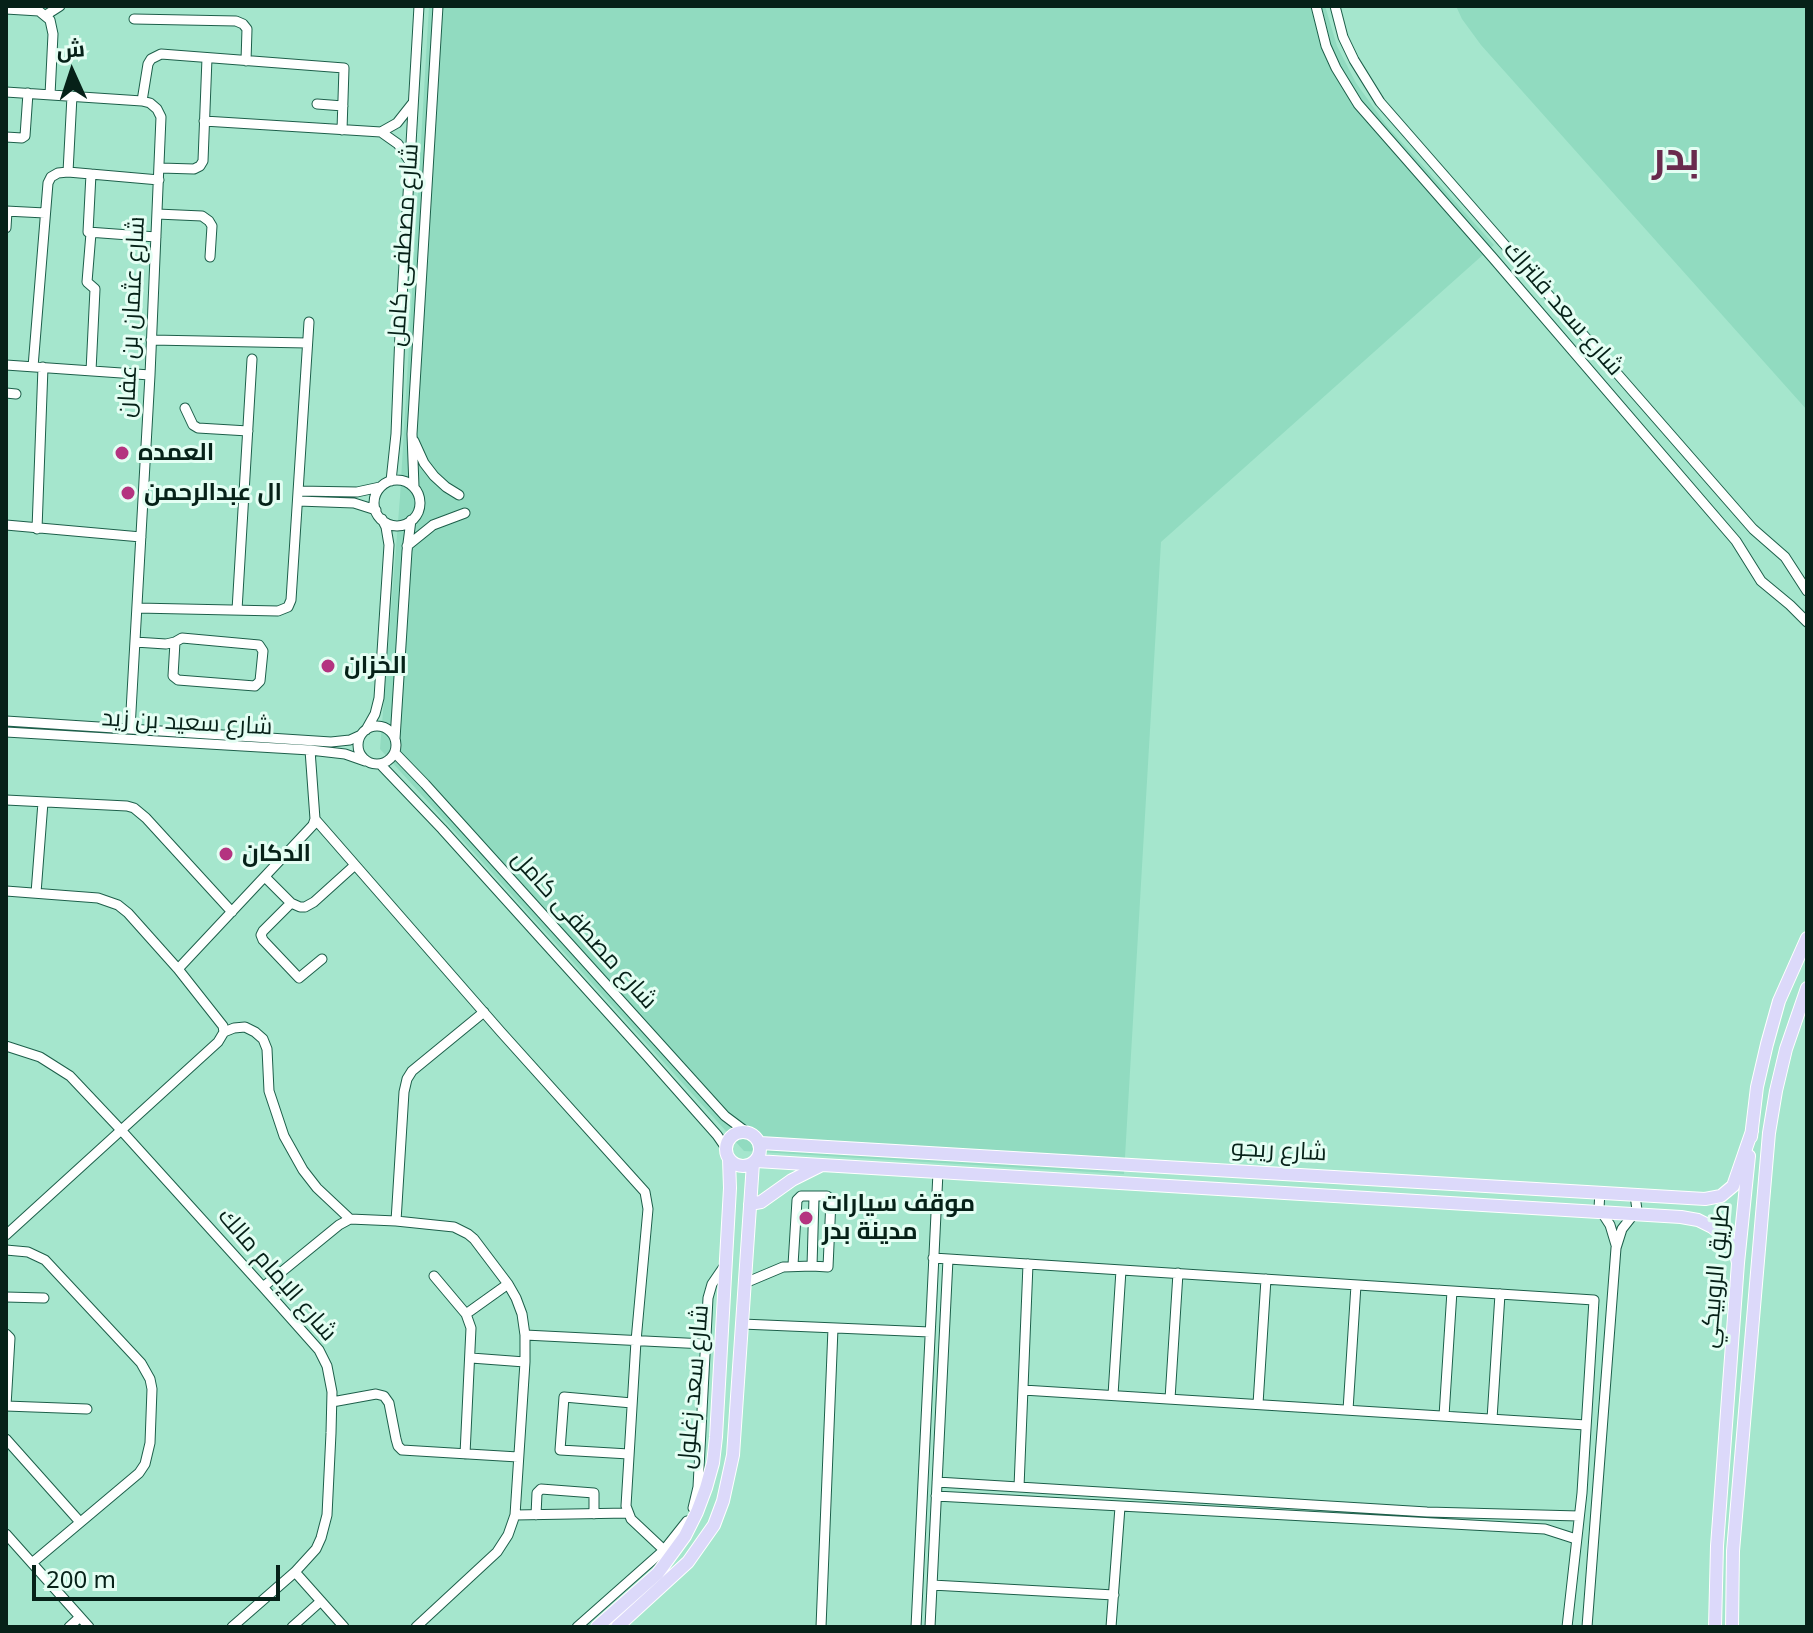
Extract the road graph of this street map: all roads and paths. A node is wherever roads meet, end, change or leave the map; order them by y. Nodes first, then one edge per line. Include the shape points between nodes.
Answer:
1 (60, 6) edge
2 (419, 6) edge
3 (438, 6) edge
4 (1316, 6) edge
5 (1335, 6) edge
6 (6, 9) edge
7 (46, 15) junction
8 (134, 19) dead end
9 (207, 58) junction
10 (246, 61) junction
11 (6, 92) edge
12 (28, 93) junction
13 (1373, 93) junction
14 (50, 95) junction
15 (72, 96) junction
16 (142, 101) junction
17 (413, 101) junction
18 (1380, 102) junction
19 (317, 104) dead end
20 (1358, 104) junction
21 (343, 106) junction
22 (1366, 114) junction
23 (204, 121) junction
24 (342, 130) junction
25 (381, 132) junction
26 (6, 137) edge
27 (410, 162) junction
28 (160, 168) junction
29 (68, 172) junction
30 (91, 174) junction
31 (159, 180) junction
32 (6, 211) edge
33 (45, 213) junction
34 (157, 214) junction
35 (6, 228) edge
36 (1494, 230) junction
37 (91, 233) junction
38 (156, 237) junction
39 (1480, 243) junction
40 (1507, 246) junction
41 (210, 257) dead end
42 (1493, 258) junction
43 (309, 322) dead end
44 (151, 340) junction
45 (307, 343) junction
46 (252, 359) dead end
47 (6, 365) edge
48 (38, 367) junction
49 (91, 371) junction
50 (150, 375) junction
51 (185, 408) dead end
52 (248, 431) junction
53 (412, 434) junction
54 (395, 446) junction
55 (412, 447) junction
56 (387, 483) junction
57 (414, 487) junction
58 (459, 495) dead end
59 (298, 496) junction
60 (465, 513) dead end
61 (379, 515) junction
62 (411, 520) junction
63 (6, 525) edge
64 (37, 529) junction
65 (141, 537) junction
66 (407, 548) junction
67 (388, 551) junction
68 (1807, 591) edge
69 (137, 608) junction
70 (237, 610) junction
71 (1807, 622) edge
72 (135, 642) junction
73 (175, 642) junction
74 (378, 705) junction
75 (396, 706) junction
76 (6, 721) edge
77 (130, 729) junction
78 (6, 732) edge
79 (363, 732) junction
80 (395, 739) junction
81 (340, 742) junction
82 (310, 750) junction
83 (338, 753) junction
84 (395, 753) junction
85 (365, 761) junction
86 (380, 764) junction
87 (6, 800) edge
88 (43, 802) junction
89 (315, 819) junction
90 (355, 865) junction
91 (265, 877) junction
92 (6, 891) edge
93 (36, 893) junction
94 (291, 903) junction
95 (232, 912) junction
96 (1807, 938) edge
97 (322, 959) dead end
98 (178, 969) junction
99 (1807, 988) edge
100 (484, 1012) junction
101 (224, 1032) junction
102 (6, 1046) edge
103 (721, 1112) junction
104 (706, 1123) junction
105 (121, 1130) junction
106 (745, 1131) junction
107 (1752, 1131) junction
108 (760, 1143) junction
109 (792, 1145) junction
110 (727, 1153) junction
111 (754, 1162) junction
112 (791, 1163) junction
113 (822, 1165) junction
114 (1154, 1166) junction
115 (938, 1172) junction
116 (1153, 1185) junction
117 (1600, 1192) junction
118 (1635, 1195) junction
119 (814, 1197) junction
120 (750, 1204) junction
121 (1601, 1212) junction
122 (1636, 1214) junction
123 (350, 1219) junction
124 (396, 1221) junction
125 (6, 1235) edge
126 (1616, 1248) junction
127 (6, 1250) edge
128 (933, 1258) junction
129 (948, 1259) junction
130 (1738, 1263) junction
131 (726, 1264) junction
132 (1028, 1264) junction
133 (793, 1265) junction
134 (812, 1266) junction
135 (1121, 1270) junction
136 (1178, 1273) junction
137 (434, 1276) dead end
138 (1266, 1279) junction
139 (745, 1283) junction
140 (508, 1284) junction
141 (1356, 1285) junction
142 (263, 1287) junction
143 (1452, 1291) junction
144 (1500, 1294) junction
145 (6, 1297) edge
146 (44, 1298) dead end
147 (466, 1314) junction
148 (742, 1324) junction
149 (833, 1328) junction
150 (930, 1332) junction
151 (6, 1334) edge
152 (525, 1335) junction
153 (636, 1341) junction
154 (705, 1344) junction
155 (471, 1358) junction
156 (525, 1362) junction
157 (927, 1389) junction
158 (942, 1389) junction
159 (1023, 1390) junction
160 (1113, 1395) junction
161 (1170, 1399) junction
162 (332, 1402) junction
163 (632, 1403) junction
164 (1258, 1404) junction
165 (6, 1406) edge
166 (87, 1409) dead end
167 (1348, 1410) junction
168 (1444, 1416) junction
169 (1492, 1419) junction
170 (1586, 1425) junction
171 (6, 1439) edge
172 (465, 1454) junction
173 (629, 1454) junction
174 (518, 1457) junction
175 (937, 1482) junction
176 (1002, 1486) junction
177 (1019, 1487) junction
178 (936, 1496) junction
179 (1002, 1500) junction
180 (1120, 1507) junction
181 (1354, 1508) junction
182 (628, 1513) junction
183 (594, 1514) junction
184 (515, 1515) junction
185 (536, 1515) junction
186 (1579, 1516) junction
187 (1354, 1519) junction
188 (80, 1522) junction
189 (6, 1534) edge
190 (1576, 1539) junction
191 (664, 1550) junction
192 (32, 1563) junction
193 (295, 1572) junction
194 (932, 1585) junction
195 (1114, 1595) junction
196 (321, 1601) junction
197 (80, 1617) junction
198 (630, 1622) edge
199 (69, 1627) edge
200 (89, 1627) edge
201 (232, 1627) edge
202 (292, 1627) edge
203 (344, 1627) edge
204 (416, 1627) edge
205 (577, 1627) edge
206 (597, 1627) edge
207 (617, 1627) edge
208 (821, 1627) edge
209 (916, 1627) edge
210 (930, 1627) edge
211 (1111, 1627) edge
212 (1567, 1627) edge
213 (1587, 1627) edge
214 (1715, 1627) edge
215 (1732, 1627) edge

1 - 7 street
2 - 17 street, شارع مصطفى كامل
3 - 53 street, شارع مصطفى كامل
4 - 20 street, شارع سعد فلتراك via 1331,57
5 - 13 street, شارع سعد فلتراك via 1343,37
6 - 7 street
7 - 14 street via 53,27
8 - 10 street via 236,21 247,29
9 - 10 street
9 - 16 street via 156,56 148,64
9 - 23 street
10 - 21 street via 344,68
11 - 12 street
12 - 14 street
12 - 26 street via 25,136
13 - 18 street, شارع سعد فلتراك
13 - 20 street
14 - 15 street
15 - 16 street
15 - 29 street
16 - 28 street, شارع عثمان بن عفان via 161,117
17 - 25 street via 404,117
17 - 27 street, شارع مصطفى كامل
18 - 22 street
18 - 36 street, شارع سعد فلتراك
19 - 21 street
20 - 22 street, شارع سعد فلتراك
21 - 24 street
22 - 39 street, شارع سعد فلتراك
23 - 24 street
23 - 28 street via 200,166
24 - 25 street
25 - 27 street
27 - 54 street, شارع مصطفى كامل
28 - 31 street, شارع عثمان بن عفان
29 - 30 street
29 - 33 street via 51,177
30 - 31 street
30 - 37 street
31 - 34 street, شارع عثمان بن عفان
32 - 33 street
32 - 35 street
33 - 48 street
34 - 38 street, شارع عثمان بن عفان
34 - 41 street via 202,216 209,221
36 - 39 street
36 - 40 street, شارع سعد فلتراك
37 - 38 street
37 - 49 street
38 - 44 street, شارع عثمان بن عفان
39 - 42 street, شارع سعد فلتراك
40 - 42 street
40 - 68 street, شارع سعد فلتراك via 1753,529 1785,557
42 - 71 street, شارع سعد فلتراك via 1741,547 1761,581
43 - 45 street
44 - 45 street
44 - 50 street, شارع عثمان بن عفان
45 - 59 street
46 - 52 street
47 - 48 street
48 - 49 street
48 - 64 street
49 - 50 street
50 - 65 street, شارع عثمان بن عفان
51 - 52 street via 198,428
52 - 70 street
53 - 55 street, شارع مصطفى كامل
53 - 58 street via 434,476
54 - 55 street via 403,454
54 - 56 street, شارع مصطفى كامل
55 - 57 street, شارع مصطفى كامل
56 - 57 street via 401,480
56 - 59 street via 357,492
56 - 61 street via 375,499
57 - 62 street via 420,507
59 - 61 street via 354,503
59 - 70 street via 290,604 282,611
60 - 66 street via 433,525
61 - 62 street via 393,525
61 - 67 street
62 - 66 street
63 - 64 street
64 - 65 street
65 - 69 street, شارع عثمان بن عفان
66 - 67 street
66 - 75 street
67 - 74 street
69 - 70 street
69 - 72 street, شارع عثمان بن عفان
72 - 73 street
72 - 77 street, شارع عثمان بن عفان
73 - 73 street via 182,638 260,646 260,681 255,686 178,680 173,676
74 - 75 street
74 - 79 street
75 - 80 street
76 - 77 street, شارع سعيد بن زيد
77 - 81 street, شارع سعيد بن زيد
78 - 82 street, شارع سعيد بن زيد
79 - 80 street via 379,727
79 - 81 street, شارع سعيد بن زيد
79 - 85 street via 358,749
80 - 84 street
81 - 83 street
82 - 83 street, شارع سعيد بن زيد
82 - 89 street
83 - 85 street, شارع سعيد بن زيد
84 - 86 street
84 - 103 street, شارع مصطفى كامل
85 - 86 street
86 - 104 street, شارع مصطفى كامل
87 - 88 street
88 - 93 street
88 - 95 street via 134,808
89 - 90 street
89 - 91 street
90 - 94 street via 310,905
90 - 100 street
91 - 94 street
91 - 95 street
92 - 93 street
93 - 98 street via 98,898 118,905
94 - 97 street via 263,931 263,940 299,978
95 - 98 street
96 - 107 main road, طريق الروبيكي via 1779,1001 1757,1087
98 - 101 street
99 - 215 main road, طريق الروبيكي via 1786,1049 1769,1133 1733,1551
100 - 124 street via 407,1079
100 - 153 street via 645,1192 648,1209
101 - 105 street
101 - 123 street via 245,1027 263,1039 269,1091 284,1136 317,1188
102 - 105 street, شارع الإمام مالك via 63,1071
103 - 104 street
103 - 106 street, شارع مصطفى كامل
104 - 110 street, شارع مصطفى كامل
105 - 125 street
105 - 142 street, شارع الإمام مالك
106 - 108 main road
106 - 110 main road via 730,1138
107 - 118 main road, شارع ريجو via 1733,1186 1721,1196
107 - 130 main road, طريق الروبيكي
108 - 109 main road, شارع ريجو
108 - 111 main road
109 - 112 main road
109 - 114 main road, شارع ريجو
110 - 111 main road via 740,1166
110 - 131 main road, شارع سعد زغلول
111 - 112 main road, شارع ريجو
111 - 120 main road, شارع سعد زغلول
112 - 113 main road, شارع ريجو
113 - 115 main road, شارع ريجو
113 - 120 main road
114 - 116 main road
114 - 117 main road, شارع ريجو
115 - 116 main road, شارع ريجو
115 - 128 street
116 - 121 main road, شارع ريجو
117 - 118 main road, شارع ريجو
117 - 121 street
118 - 122 street
119 - 133 street via 797,1200
119 - 134 street
119 - 134 street via 831,1200 828,1267
120 - 139 main road, شارع سعد زغلول
121 - 122 main road, شارع ريجو
121 - 126 street
122 - 126 street via 1622,1229
122 - 130 main road, شارع ريجو via 1698,1220 1725,1237
123 - 124 street
123 - 142 street
124 - 140 street via 462,1230
126 - 213 street
127 - 188 street via 45,1260 150,1379 145,1464
128 - 129 street
128 - 150 street
129 - 132 street
129 - 158 street
130 - 214 main road, طريق الروبيكي
131 - 154 street via 709,1291
131 - 206 main road, شارع سعد زغلول via 716,1437 706,1488 685,1536 658,1573
132 - 135 street
132 - 159 street
133 - 134 street
133 - 139 street
135 - 136 street
135 - 160 street
136 - 138 street
136 - 161 street
137 - 147 street
138 - 141 street
138 - 164 street
139 - 148 main road, شارع سعد زغلول
140 - 147 street
140 - 152 street
141 - 143 street
141 - 167 street
142 - 162 street, شارع الإمام مالك via 324,1358
143 - 144 street
143 - 168 street
144 - 169 street
144 - 170 street via 1594,1300
145 - 146 street
147 - 155 street
148 - 149 street
148 - 198 main road, شارع سعد زغلول via 733,1455 714,1525 688,1562
149 - 150 street
149 - 208 street
150 - 157 street
151 - 165 street
152 - 153 street
152 - 156 street
153 - 154 street
153 - 163 street
154 - 191 street via 698,1487 683,1528
155 - 156 street
155 - 172 street
156 - 174 street
157 - 158 street
157 - 209 street
158 - 175 street
159 - 160 street
159 - 177 street
160 - 161 street
161 - 164 street
162 - 172 street via 384,1396 400,1448
162 - 193 street, شارع الإمام مالك via 325,1527 316,1549
163 - 173 street
163 - 173 street via 564,1397 560,1450
164 - 167 street
165 - 166 street
167 - 168 street
168 - 169 street
169 - 170 street
170 - 186 street
171 - 188 street
172 - 174 street
173 - 182 street
174 - 184 street
175 - 176 street
175 - 178 street
176 - 177 street
176 - 179 street
177 - 181 street
178 - 179 street
178 - 194 street
179 - 180 street
180 - 187 street
180 - 195 street
181 - 186 street
181 - 187 street
182 - 183 street
182 - 191 street
183 - 185 street
183 - 185 street via 594,1493 541,1489
184 - 185 street
184 - 204 street via 497,1552
186 - 190 street
187 - 190 street via 1545,1529
188 - 192 street
189 - 192 street
190 - 212 street
191 - 205 street
192 - 197 street
193 - 196 street
193 - 201 street, شارع الإمام مالك
194 - 195 street
194 - 210 street
195 - 211 street
196 - 202 street
196 - 203 street
197 - 199 street
197 - 200 street
198 - 207 main road, شارع سعد زغلول

